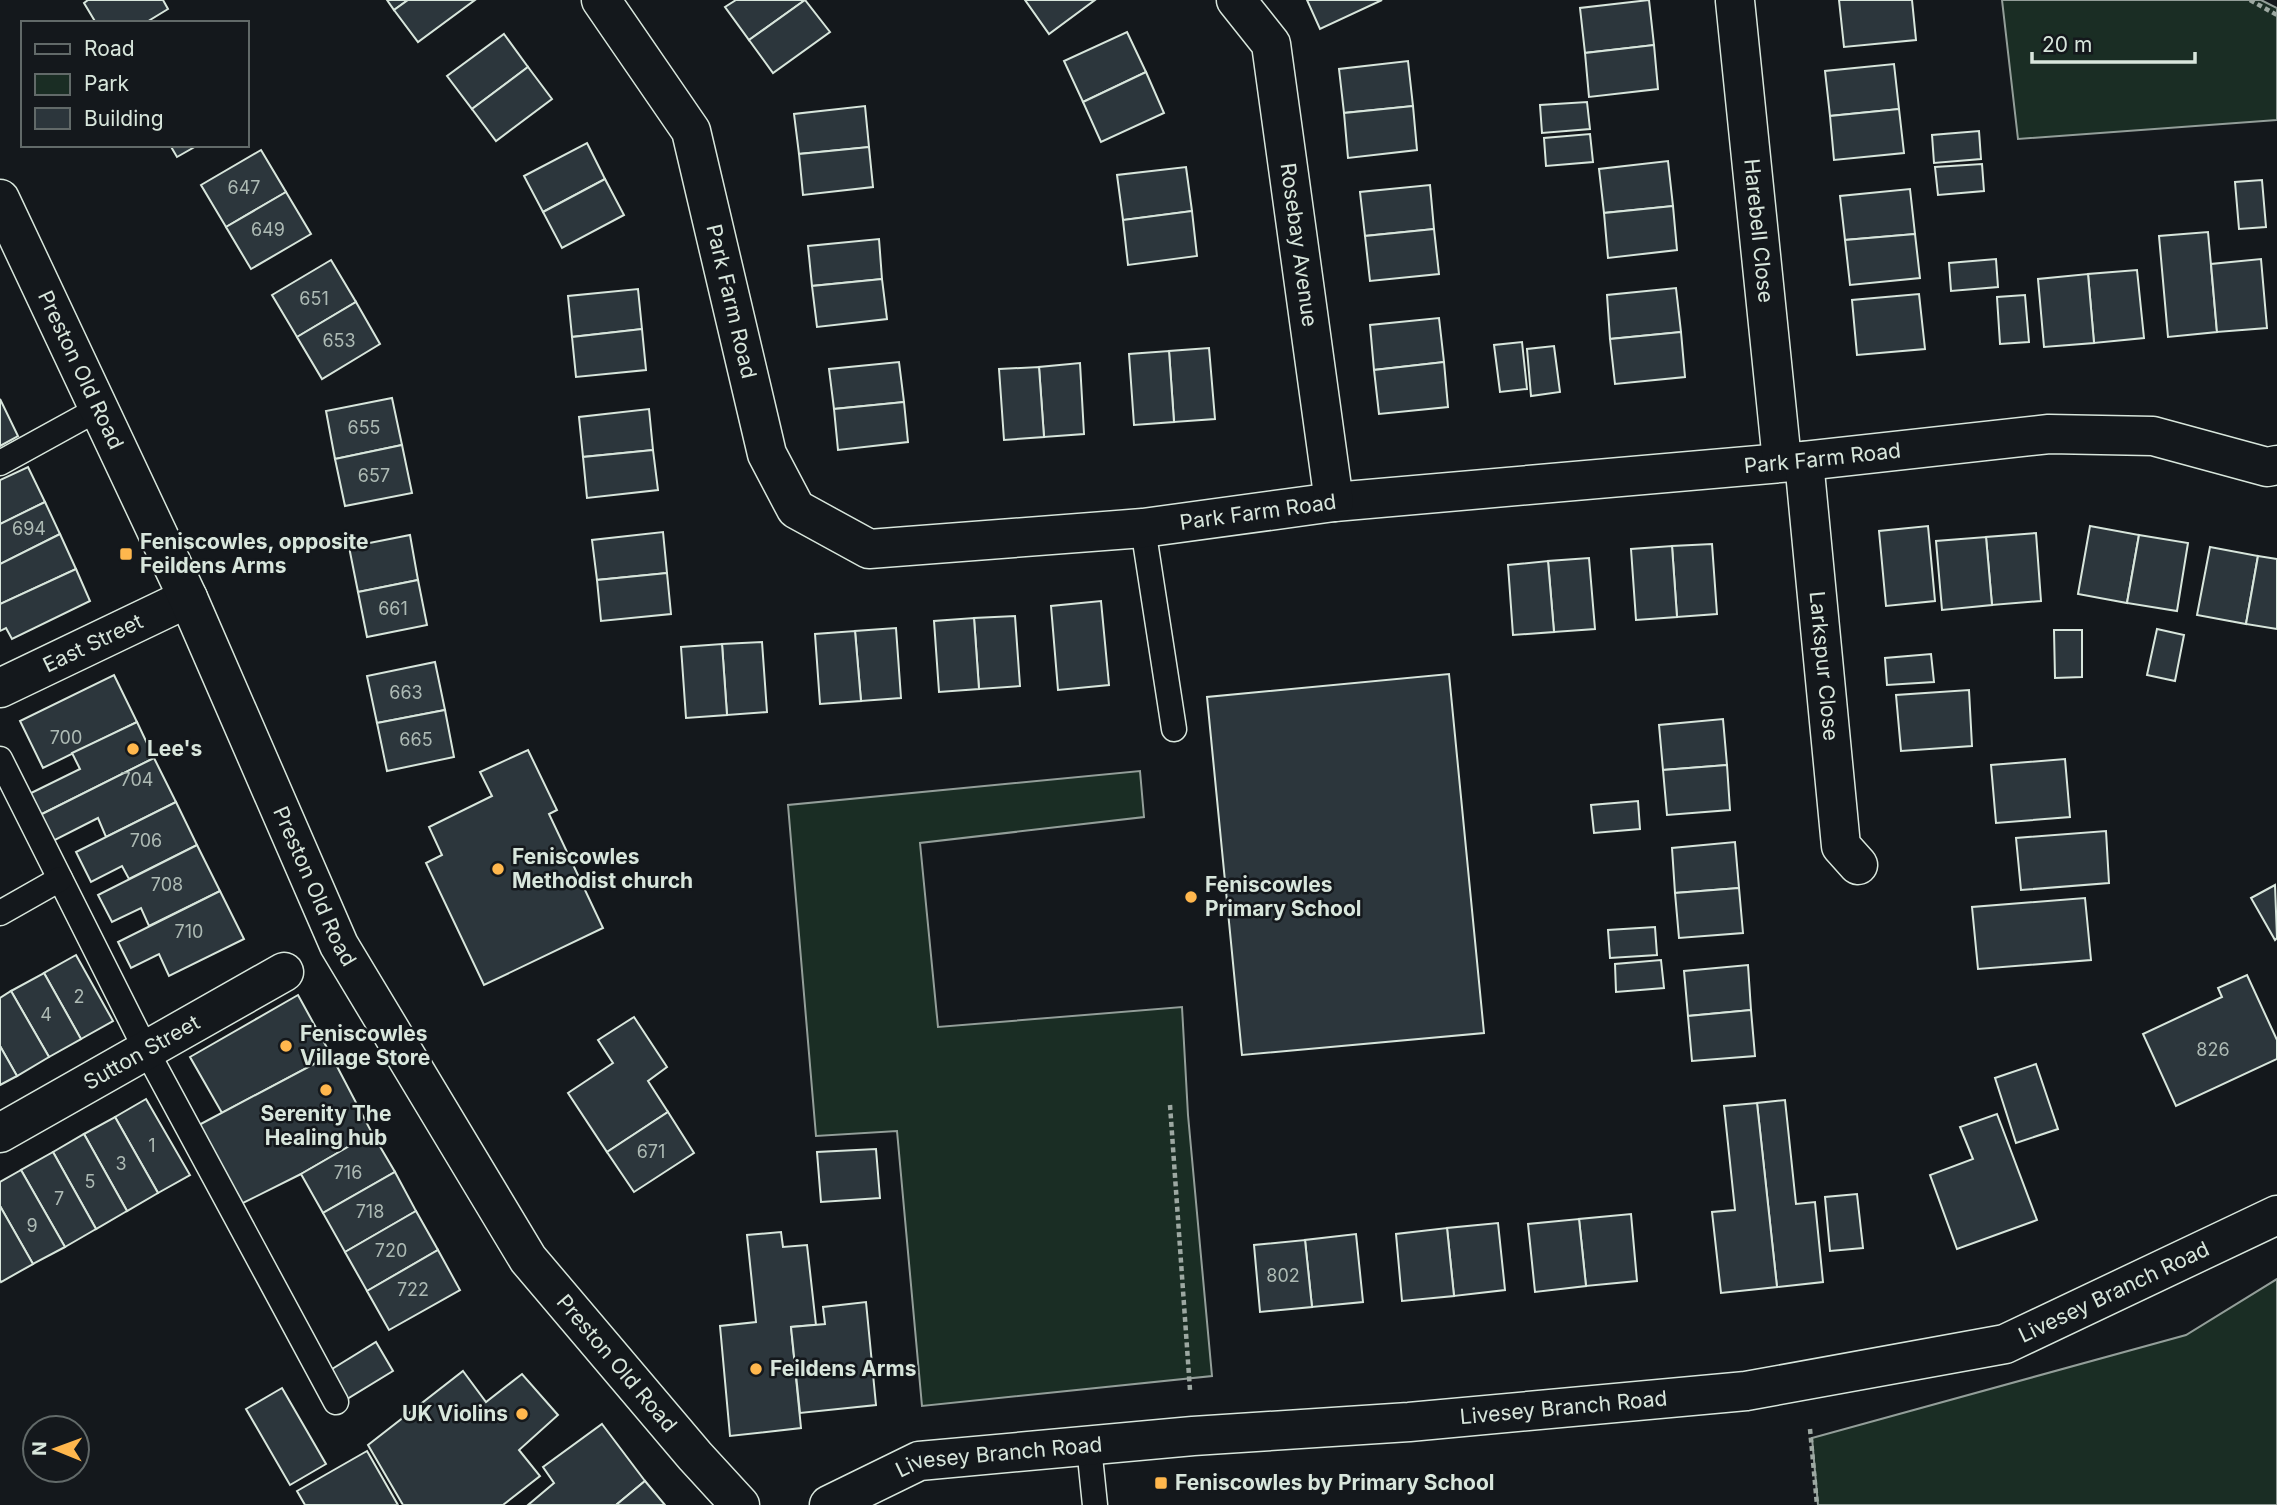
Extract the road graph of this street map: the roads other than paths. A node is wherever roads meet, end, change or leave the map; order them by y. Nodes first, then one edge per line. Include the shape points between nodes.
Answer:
1 (601, 0) edge
2 (1236, 0) edge
3 (1735, 1) edge
4 (0, 200) edge
5 (98, 409) junction
6 (1793, 461) junction
7 (0, 463) edge
8 (2277, 466) edge
9 (1334, 502) junction
10 (1143, 528) junction
11 (188, 598) junction
12 (0, 688) edge
13 (1174, 729) dead end
14 (0, 759) edge
15 (1858, 865) dead end
16 (60, 879) junction
17 (0, 913) edge
18 (284, 972) dead end
19 (146, 1050) junction
20 (0, 1133) edge
21 (2277, 1215) edge
22 (336, 1402) dead end
23 (1089, 1447) junction
24 (740, 1505) edge
25 (829, 1505) edge
26 (1095, 1505) edge

1 - 10 street, Park Farm Road via 691,131 767,454 796,509 869,549
2 - 9 street, Rosebay Avenue via 1271,44
3 - 6 street, Harebell Close
4 - 5 street, Preston Old Road
5 - 7 lane
5 - 11 street, Preston Old Road
6 - 8 street, Park Farm Road via 2049,434 2153,436
6 - 9 street, Park Farm Road
6 - 15 street, Larkspur Close via 1841,846
9 - 10 street, Park Farm Road
10 - 13 lane
11 - 12 street, East Street
11 - 24 street, Preston Old Road via 339,945 528,1259
14 - 16 lane
16 - 17 lane
16 - 19 lane
18 - 19 street, Sutton Street
19 - 20 street, Sutton Street
19 - 22 lane
21 - 23 street, Livesey Branch Road via 2005,1344 1746,1391
23 - 25 street, Livesey Branch Road via 919,1461
23 - 26 lane

